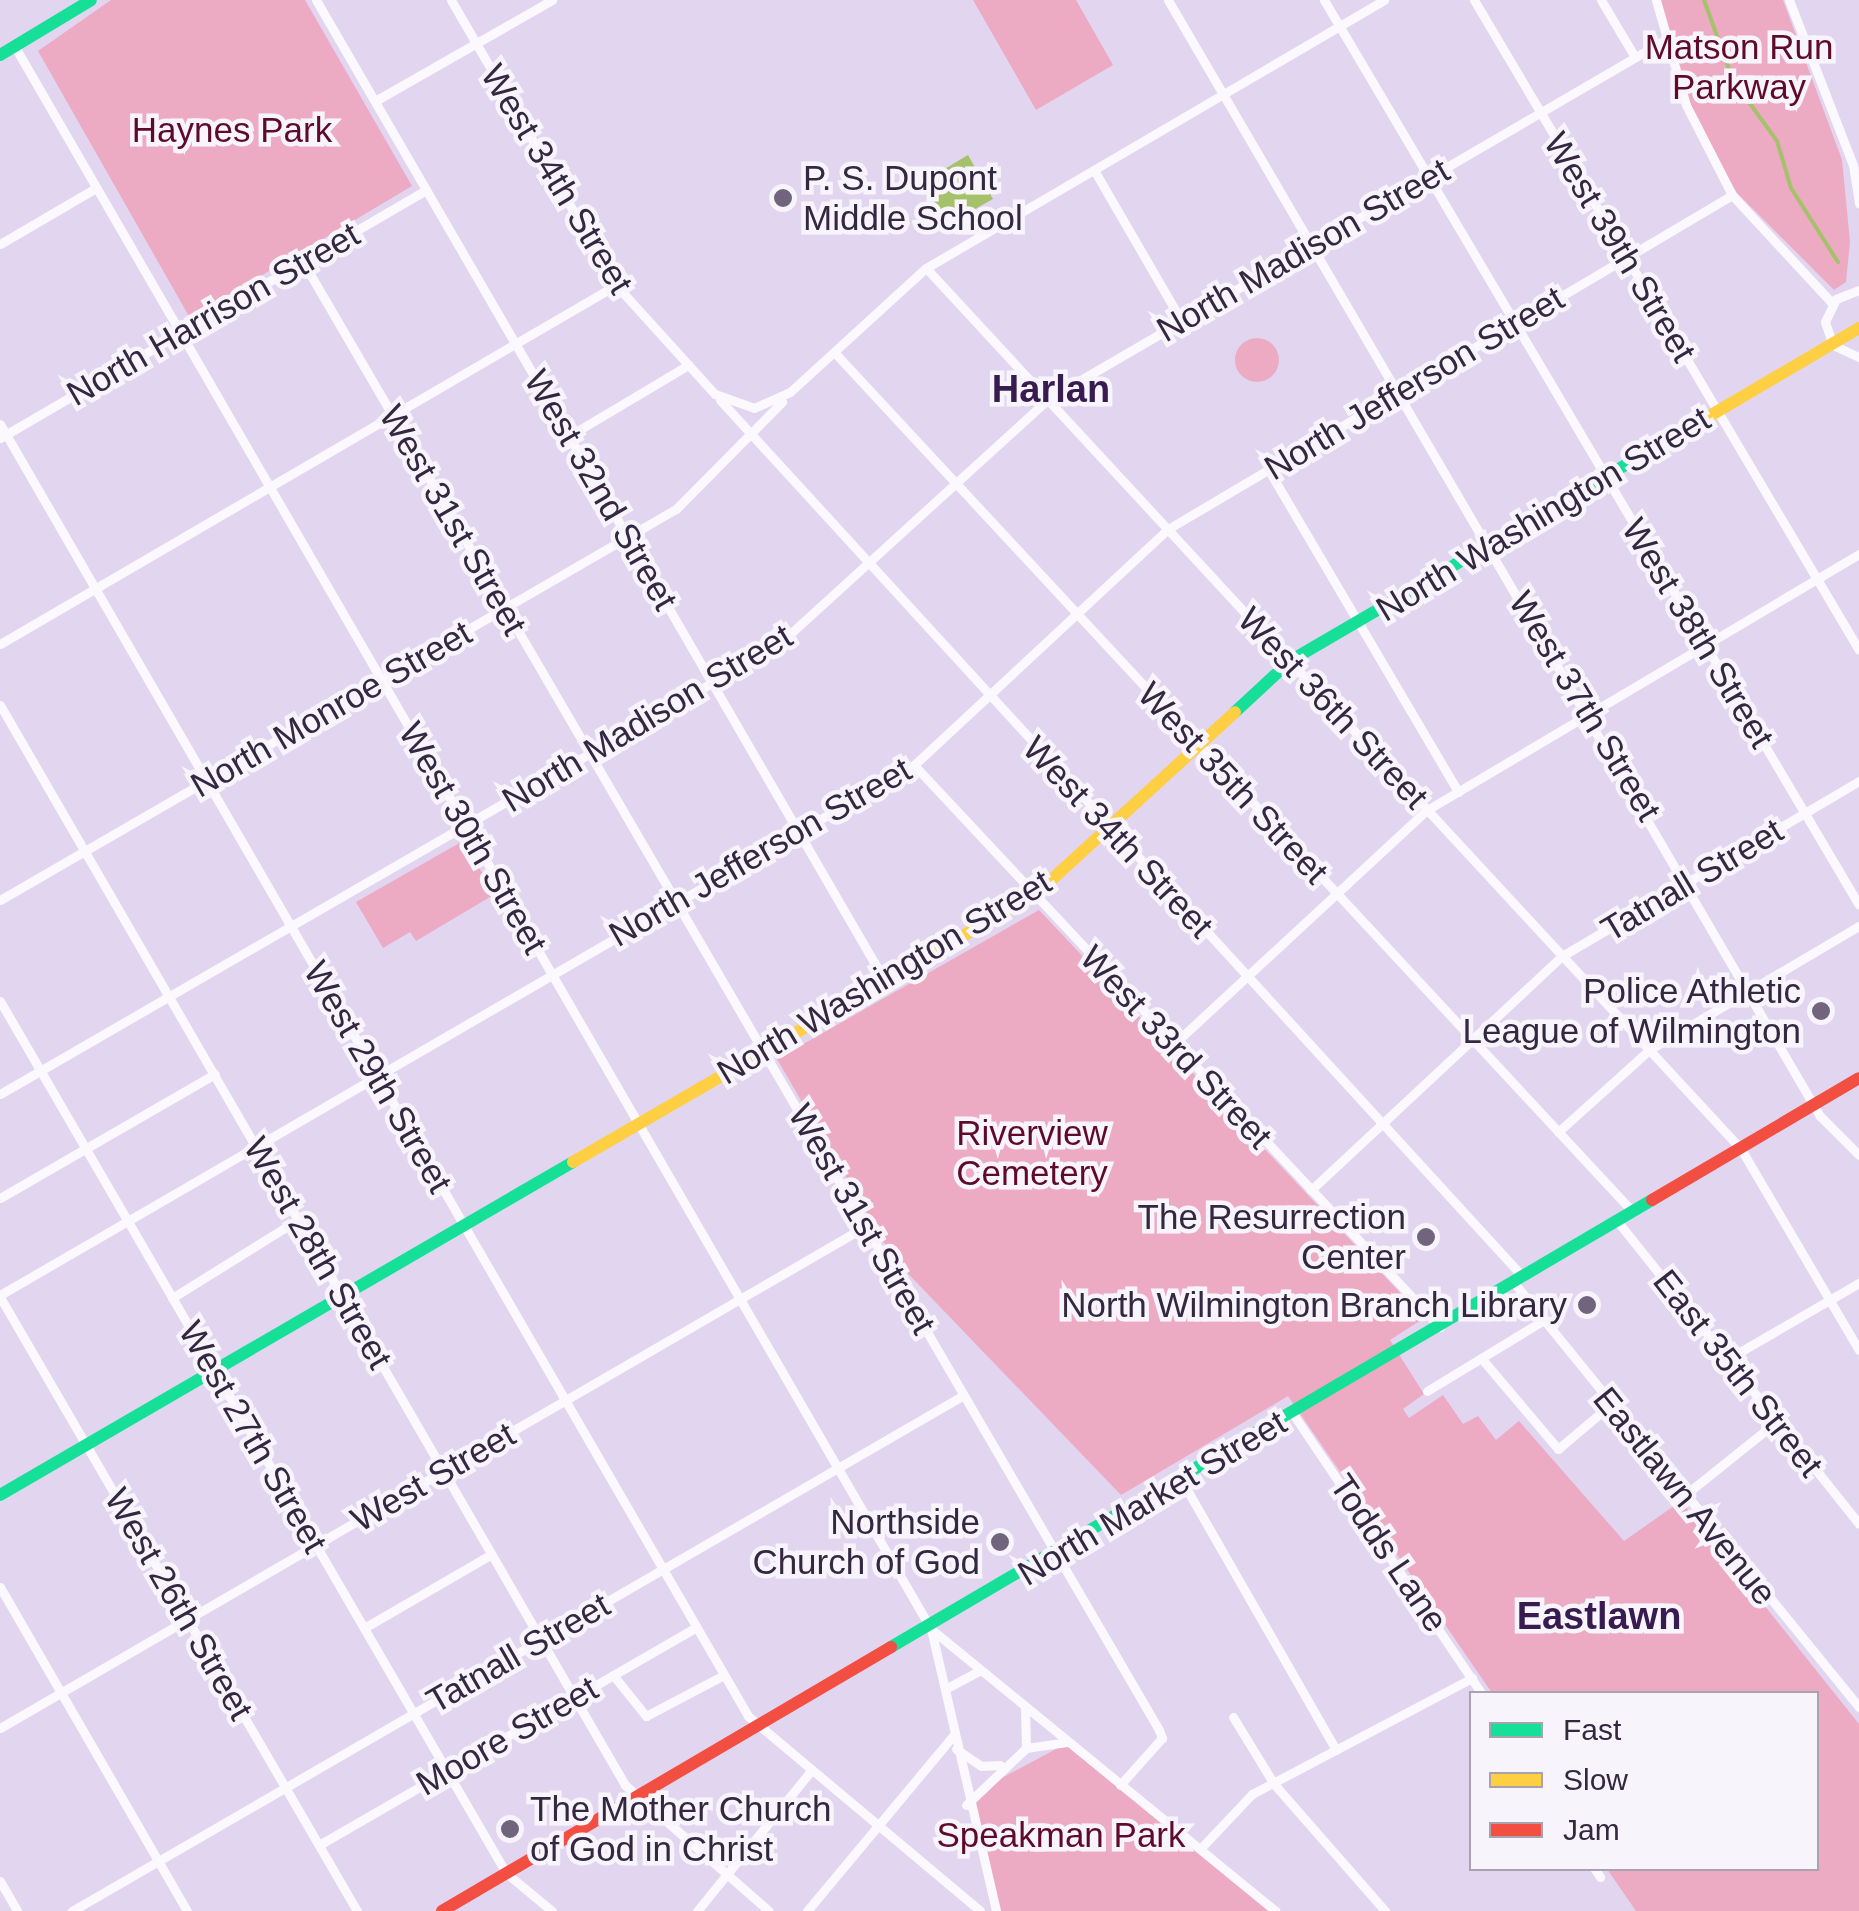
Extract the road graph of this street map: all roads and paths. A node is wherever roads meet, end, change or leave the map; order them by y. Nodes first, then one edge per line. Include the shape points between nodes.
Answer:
1 (91, 0) edge
2 (316, 0) edge
3 (451, 0) edge
4 (552, 0) edge
5 (1168, 0) edge
6 (1324, 0) edge
7 (1384, 0) edge
8 (1474, 0) edge
9 (1601, 0) edge
10 (1656, 0) edge
11 (1789, 0) edge
12 (1340, 26) junction
13 (1665, 40) junction
14 (476, 46) junction
15 (15, 47) junction
16 (0, 56) edge
17 (1635, 57) junction
18 (1224, 94) junction
19 (375, 102) junction
20 (1540, 112) junction
21 (1094, 170) junction
22 (1429, 177) junction
23 (96, 188) junction
24 (426, 190) junction
25 (1732, 195) junction
26 (1859, 204) edge
27 (0, 244) edge
28 (1312, 245) junction
29 (1627, 258) junction
30 (303, 262) junction
31 (926, 268) junction
32 (616, 285) junction
33 (1859, 290) edge
34 (1832, 303) junction
35 (1859, 317) edge
36 (1182, 322) junction
37 (1515, 323) junction
38 (1859, 328) edge
39 (180, 333) junction
40 (1830, 341) junction
41 (516, 344) junction
42 (834, 352) junction
43 (1859, 357) edge
44 (688, 366) junction
45 (790, 392) junction
46 (1399, 392) junction
47 (715, 394) junction
48 (1048, 399) junction
49 (743, 407) joint
50 (1717, 411) junction
51 (392, 415) junction
52 (2, 432) edge
53 (569, 436) junction
54 (750, 440) junction
55 (1268, 469) junction
56 (1606, 478) junction
57 (957, 485) junction
58 (269, 487) junction
59 (1168, 529) junction
60 (628, 537) junction
61 (1490, 546) junction
62 (1859, 554) edge
63 (867, 568) junction
64 (1817, 579) junction
65 (95, 588) junction
66 (505, 608) junction
67 (1076, 614) junction
68 (1358, 622) junction
69 (0, 644) edge
70 (1706, 645) junction
71 (1859, 650) edge
72 (1290, 661) junction
73 (381, 680) junction
74 (712, 682) junction
75 (987, 697) junction
76 (0, 705) edge
77 (1589, 714) junction
78 (1198, 745) junction
79 (590, 753) junction
80 (914, 765) junction
81 (206, 781) junction
82 (1859, 781) edge
83 (1458, 792) junction
84 (1427, 810) junction
85 (1805, 813) junction
86 (466, 825) junction
87 (1108, 827) junction
88 (798, 831) junction
89 (86, 852) junction
90 (1688, 882) junction
91 (1037, 893) junction
92 (1336, 894) junction
93 (0, 900) edge
94 (676, 902) junction
95 (1859, 904) edge
96 (290, 926) junction
97 (1859, 926) edge
98 (1562, 956) junction
99 (552, 974) junction
100 (1247, 976) junction
101 (885, 981) junction
102 (1752, 990) junction
103 (170, 997) junction
104 (1, 1004) edge
105 (1472, 1040) junction
106 (1174, 1044) junction
107 (1649, 1050) junction
108 (764, 1052) junction
109 (40, 1071) junction
110 (215, 1074) junction
111 (377, 1076) junction
112 (1859, 1078) edge
113 (0, 1094) edge
114 (1817, 1103) junction
115 (1383, 1123) junction
116 (639, 1124) junction
117 (1558, 1132) junction
118 (257, 1146) junction
119 (86, 1148) junction
120 (1741, 1149) junction
121 (1859, 1155) edge
122 (1311, 1190) junction
123 (0, 1198) edge
124 (1633, 1212) junction
125 (300, 1220) junction
126 (128, 1221) junction
127 (1618, 1222) junction
128 (464, 1226) junction
129 (866, 1226) junction
130 (1519, 1280) junction
131 (1859, 1283) edge
132 (0, 1296) edge
133 (344, 1296) junction
134 (172, 1298) junction
135 (740, 1299) junction
136 (1830, 1301) junction
137 (1544, 1320) junction
138 (1440, 1327) junction
139 (1859, 1350) edge
140 (1482, 1359) junction
141 (1726, 1360) junction
142 (214, 1371) junction
143 (1428, 1391) dead end
144 (964, 1395) junction
145 (565, 1400) junction
146 (1610, 1405) junction
147 (1294, 1414) junction
148 (1775, 1423) junction
149 (86, 1445) junction
150 (838, 1468) junction
151 (440, 1470) junction
152 (1182, 1480) junction
153 (1684, 1495) junction
154 (0, 1496) edge
155 (1859, 1524) edge
156 (316, 1545) junction
157 (490, 1555) junction
158 (1054, 1556) junction
159 (663, 1569) junction
160 (0, 1587) edge
161 (188, 1619) junction
162 (696, 1627) junction
163 (364, 1628) junction
164 (931, 1629) junction
165 (540, 1640) junction
166 (980, 1670) junction
167 (612, 1675) junction
168 (724, 1675) junction
169 (1472, 1678) junction
170 (944, 1691) junction
171 (1480, 1691) edge
172 (61, 1693) junction
173 (573, 1697) junction
174 (1024, 1706) junction
175 (1859, 1707) edge
176 (414, 1714) junction
177 (1233, 1717) dead end
178 (0, 1728) edge
179 (758, 1730) junction
180 (953, 1736) junction
181 (1069, 1742) junction
182 (955, 1748) junction
183 (1026, 1748) junction
184 (1336, 1750) junction
185 (1003, 1764) junction
186 (447, 1771) junction
187 (809, 1772) junction
188 (1274, 1784) junction
189 (1120, 1785) junction
190 (285, 1788) junction
191 (637, 1799) junction
192 (966, 1805) junction
193 (877, 1825) junction
194 (318, 1845) junction
195 (1200, 1850) junction
196 (158, 1862) junction
197 (506, 1873) junction
198 (726, 1875) junction
199 (0, 1881) edge
200 (17, 1911) edge
201 (72, 1911) edge
202 (187, 1911) edge
203 (357, 1911) edge
204 (442, 1911) edge
205 (552, 1911) edge
206 (696, 1911) edge
207 (770, 1911) edge
208 (807, 1911) edge
209 (980, 1911) edge
210 (996, 1911) edge
211 (1275, 1911) edge
212 (1385, 1911) edge

1 - 15 main road
2 - 19 street, West 32nd Street
3 - 14 street, West 34th Street
4 - 14 street
5 - 18 street, West 37th Street
6 - 12 street, West 38th Street
7 - 12 street, North Monroe Street
8 - 20 street, West 39th Street
9 - 17 street
10 - 13 street
11 - 26 street
12 - 18 street, North Monroe Street
12 - 22 street, West 38th Street
13 - 17 street, North Madison Street
13 - 25 street via 1686,105
14 - 19 street
14 - 32 street, West 34th Street
15 - 16 main road
15 - 23 street, West 30th Street
17 - 20 street, North Madison Street
18 - 21 street, North Monroe Street
18 - 28 street, West 37th Street
19 - 24 street, West 32nd Street
20 - 22 street, North Madison Street
20 - 29 street, West 39th Street
21 - 31 street, North Monroe Street
21 - 36 street
22 - 28 street, North Madison Street
22 - 37 street, West 38th Street
23 - 27 street
23 - 39 street, West 30th Street
24 - 30 street, North Harrison Street
24 - 41 street, West 32nd Street
25 - 29 street, North Jefferson Street
25 - 34 street
28 - 36 street, North Madison Street
28 - 46 street, West 37th Street
29 - 37 street, North Jefferson Street
29 - 50 street, West 39th Street
30 - 39 street, North Harrison Street
30 - 51 street, West 31st Street
31 - 42 street, North Monroe Street
31 - 48 street, West 36th Street
32 - 41 street
32 - 44 street, West 34th Street
33 - 34 street
34 - 40 street
35 - 40 main road, North Washington Street
36 - 48 street, North Madison Street
37 - 46 street, North Jefferson Street
37 - 56 street, West 38th Street
38 - 40 main road, North Washington Street
39 - 52 street, North Harrison Street
39 - 58 street, West 30th Street
40 - 43 street
40 - 50 main road, North Washington Street
41 - 51 street
41 - 53 street, West 32nd Street
42 - 45 street, North Monroe Street
42 - 57 street, West 35th Street
44 - 47 street, West 34th Street
44 - 53 street
45 - 49 street, North Monroe Street
45 - 54 street, North Monroe Street
46 - 55 street, North Jefferson Street
46 - 61 street, West 37th Street
47 - 49 street, West 34th Street
47 - 54 street, West 34th Street
48 - 57 street, North Madison Street
48 - 59 street, West 36th Street
50 - 56 main road, North Washington Street
50 - 64 street, West 39th Street
51 - 58 street
51 - 66 street, West 31st Street
52 - 65 street, West 29th Street
53 - 60 street, West 32nd Street
54 - 60 street, North Monroe Street via 676,509
54 - 63 street, West 34th Street
55 - 59 street, North Jefferson Street
55 - 68 street
56 - 61 main road, North Washington Street
56 - 70 street, West 38th Street
57 - 63 street, North Madison Street
57 - 67 street, West 35th Street
58 - 65 street
58 - 73 street, West 30th Street
59 - 67 street, North Jefferson Street
59 - 72 street, West 36th Street
60 - 66 street, North Monroe Street
60 - 74 street, West 32nd Street
61 - 68 main road, North Washington Street
61 - 77 street, West 37th Street
62 - 64 street
63 - 74 street, North Madison Street via 792,635
63 - 75 street, West 34th Street
64 - 70 street
64 - 71 street, West 39th Street
65 - 69 street
65 - 81 street, West 29th Street
66 - 73 street, North Monroe Street
66 - 79 street, West 31st Street
67 - 75 street, North Jefferson Street
67 - 78 street, West 35th Street
68 - 72 main road, North Washington Street
68 - 83 street
70 - 77 street
70 - 85 street, West 38th Street
72 - 78 main road, North Washington Street
72 - 84 street, West 36th Street
73 - 81 street, North Monroe Street
73 - 86 street, West 30th Street
74 - 79 street, North Madison Street
74 - 88 street, West 32nd Street
75 - 80 street, North Jefferson Street
75 - 87 street, West 34th Street
76 - 89 street, West 28th Street
77 - 83 street
77 - 90 street, West 37th Street
78 - 87 main road, North Washington Street
78 - 92 street, West 35th Street
79 - 86 street, North Madison Street
79 - 94 street, West 31st Street
80 - 88 street, North Jefferson Street
80 - 91 street, West 33rd Street
81 - 89 street, North Monroe Street
81 - 96 street, West 29th Street
82 - 85 street, Tatnall Street
83 - 84 street
84 - 92 street
84 - 98 street, West 36th Street
85 - 90 street, Tatnall Street
85 - 95 street, West 38th Street
86 - 96 street, North Madison Street
86 - 99 street, West 30th Street
87 - 91 main road, North Washington Street
87 - 100 street, West 34th Street
88 - 94 street, North Jefferson Street
88 - 101 street, West 32nd Street
89 - 93 street, North Monroe Street
89 - 103 street, West 28th Street
90 - 98 street, Tatnall Street
90 - 102 street, West 37th Street
91 - 101 main road, North Washington Street
91 - 106 street, West 33rd Street
92 - 100 street
92 - 105 street, West 35th Street
94 - 99 street, North Jefferson Street
94 - 108 street, West 31st Street
96 - 103 street, North Madison Street
96 - 111 street, West 29th Street
97 - 102 street
98 - 105 street, Tatnall Street
98 - 107 street, West 36th Street
99 - 111 street, North Jefferson Street
99 - 116 street, West 30th Street
100 - 106 street
100 - 115 street, West 34th Street
101 - 108 main road, North Washington Street
102 - 107 street
102 - 114 street, West 37th Street
103 - 109 street, North Madison Street
103 - 110 street, West 28th Street
104 - 109 street, West 27th Street
105 - 115 street, Tatnall Street
105 - 117 street, West 35th Street
106 - 122 street, West 33rd Street
107 - 117 street
107 - 120 street, West 36th Street
108 - 116 main road, North Washington Street
108 - 129 street, West 31st Street
109 - 113 street, North Madison Street
109 - 119 street, West 27th Street
110 - 118 street, West 28th Street
110 - 119 street
111 - 118 street, North Jefferson Street
111 - 128 street, West 29th Street
112 - 114 main road, North Market Street
114 - 120 main road, North Market Street
114 - 121 street, West 37th Street
115 - 122 street, Tatnall Street
115 - 130 street, West 34th Street
116 - 128 main road, North Washington Street
116 - 135 street, West 30th Street
117 - 124 street, West 35th Street
118 - 125 street, West 28th Street
118 - 126 street, North Jefferson Street
119 - 123 street
119 - 126 street, West 27th Street
120 - 124 main road, North Market Street
120 - 136 street, West 36th Street
122 - 138 street, West 33rd Street
124 - 127 main road, North Market Street
125 - 133 street, West 28th Street
125 - 134 street
126 - 132 street, North Jefferson Street
126 - 134 street, West 27th Street
127 - 130 main road, North Market Street
127 - 141 street, East 35th Street
128 - 133 main road, North Washington Street
128 - 145 street, West 29th Street
129 - 135 street, West Street
129 - 144 street, West 31st Street
130 - 137 street, Eastlawn Avenue
130 - 138 main road, North Market Street
131 - 136 street
132 - 149 street, West 26th Street
133 - 142 main road, North Washington Street
133 - 151 street, West 28th Street
134 - 142 street, West 27th Street
135 - 145 street, West Street
135 - 150 street, West 30th Street
136 - 139 street, West 36th Street
136 - 141 street
137 - 140 street
137 - 146 street, Eastlawn Avenue
138 - 147 main road, North Market Street
140 - 143 street
140 - 146 street via 1558,1449
141 - 148 street, East 35th Street
142 - 149 main road, North Washington Street
142 - 156 street, West 27th Street
144 - 150 street, Tatnall Street
144 - 158 street, West 31st Street
145 - 151 street, West Street
145 - 159 street, West 29th Street
146 - 153 street, Eastlawn Avenue
147 - 152 main road, North Market Street
147 - 169 street, Todds Lane
148 - 153 street
148 - 155 street, East 35th Street
149 - 154 main road, North Washington Street
149 - 161 street, West 26th Street
150 - 159 street, Tatnall Street
150 - 164 street, West 30th Street
151 - 156 street, West Street
151 - 157 street, West 28th Street
152 - 158 main road, North Market Street
152 - 184 street
153 - 175 street, Eastlawn Avenue
156 - 161 street, West Street
156 - 163 street, West 27th Street
157 - 163 street
157 - 165 street, West 28th Street
158 - 164 main road, North Market Street
158 - 189 street, West 31st Street via 1162,1738
159 - 162 street, West 29th Street
159 - 165 street, Tatnall Street
160 - 172 street
161 - 172 street, West Street
161 - 190 street, West 26th Street
162 - 167 street, Moore Street
162 - 168 street, West 29th Street
163 - 176 street, West 27th Street
164 - 166 street
164 - 170 street
164 - 179 main road, North Market Street
165 - 173 street, West 28th Street
165 - 176 street, Tatnall Street
166 - 170 street via 954,1677
166 - 174 street
167 - 168 street via 646,1716
167 - 173 street, Moore Street
168 - 179 street, West 29th Street
169 - 171 street, Todds Lane
169 - 184 street
170 - 180 street
172 - 178 street, West Street
172 - 196 street
173 - 186 street, Moore Street
173 - 191 street, West 28th Street
174 - 181 street
174 - 183 street
176 - 186 street, West 27th Street
176 - 190 street, Tatnall Street
177 - 188 street
179 - 187 street, West 29th Street
179 - 191 main road, North Market Street
180 - 182 street
180 - 193 street
181 - 183 street
181 - 189 street
182 - 185 street via 981,1766
182 - 192 street
183 - 185 street
184 - 188 street
185 - 192 street
186 - 194 street, Moore Street
186 - 197 street, West 27th Street
187 - 193 street, West 29th Street
187 - 198 street
188 - 195 street via 1232,1810
188 - 212 street
189 - 195 street
190 - 194 street, West 26th Street
190 - 196 street, Tatnall Street
191 - 197 main road, North Market Street
191 - 198 street, West 28th Street
192 - 210 street
193 - 208 street
193 - 209 street, West 29th Street
194 - 203 street, West 26th Street
195 - 211 street
196 - 201 street, Tatnall Street
196 - 202 street
197 - 204 main road, North Market Street
197 - 205 street
198 - 206 street
198 - 207 street, West 28th Street
199 - 200 street

